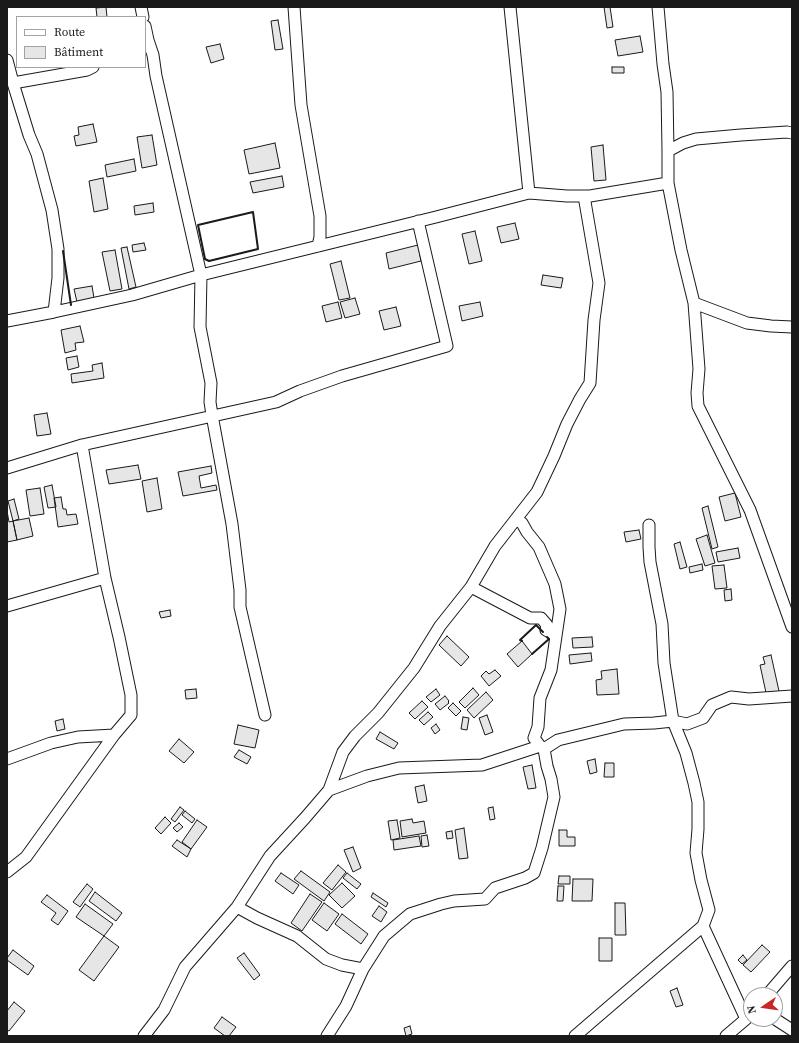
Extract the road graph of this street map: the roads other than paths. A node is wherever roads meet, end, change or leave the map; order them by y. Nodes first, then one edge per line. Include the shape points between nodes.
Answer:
1 (294, 7) edge
2 (510, 7) edge
3 (658, 7) edge
4 (146, 31) edge
5 (149, 55) edge
6 (7, 60) edge
7 (91, 68) edge
8 (13, 83) junction
9 (792, 133) edge
10 (668, 151) junction
11 (668, 183) junction
12 (529, 193) junction
13 (584, 196) junction
14 (418, 221) junction
15 (318, 246) junction
16 (200, 275) junction
17 (694, 303) junction
18 (54, 312) junction
19 (7, 321) edge
20 (792, 327) edge
21 (212, 415) junction
22 (82, 445) junction
23 (7, 468) edge
24 (516, 520) junction
25 (649, 525) dead end
26 (105, 578) junction
27 (471, 587) junction
28 (7, 606) edge
29 (792, 627) edge
30 (556, 636) junction
31 (792, 696) edge
32 (264, 715) dead end
33 (673, 721) junction
34 (114, 735) junction
35 (542, 748) junction
36 (7, 759) edge
37 (329, 790) junction
38 (7, 872) edge
39 (237, 907) junction
40 (703, 926) junction
41 (792, 966) edge
42 (363, 969) junction
43 (774, 987) edge
44 (743, 1004) edge
45 (743, 1021) edge
46 (783, 1024) edge
47 (792, 1030) edge
48 (144, 1036) edge
49 (327, 1036) edge
50 (574, 1036) edge
51 (726, 1036) edge

1 - 15 street via 301,105 320,216
2 - 12 street
3 - 10 street via 667,92
4 - 5 street
5 - 16 street via 156,76
6 - 8 street
7 - 8 street
8 - 18 street via 37,154 52,210 58,249
9 - 10 street via 696,139
10 - 11 street
11 - 13 street
11 - 17 street
12 - 13 street
12 - 14 street
13 - 24 street via 599,283 590,383 537,492
14 - 15 street
14 - 21 street via 448,346 342,376 276,402
15 - 16 street
16 - 18 street via 132,295
16 - 21 street via 200,327 211,383
17 - 20 street via 747,323
17 - 29 street via 698,406 750,510
18 - 19 street
21 - 22 street
21 - 32 street via 232,524 240,607
22 - 23 street
22 - 26 street
24 - 27 street via 495,546
24 - 30 street via 522,523 539,547 555,584 560,609
25 - 33 street via 650,562 662,624 664,663
26 - 28 street
26 - 34 street via 131,696 130,715
27 - 30 street via 530,618 541,618 547,625 546,630
27 - 37 street via 440,626 414,668 343,752
30 - 35 street via 551,670 540,698 538,727 534,738
31 - 33 street via 749,699 731,697 712,705 703,718 687,724
33 - 35 street via 624,724 558,740
33 - 40 street via 686,753 698,802 696,853 709,910
34 - 36 street via 78,737 51,743
34 - 38 street via 26,858
35 - 37 street via 482,765 399,768
35 - 42 street via 554,797 534,873 495,888 485,900 454,901 410,914 384,936
37 - 39 street via 270,856
39 - 42 street via 297,936 326,959
39 - 48 street via 185,967 164,1010
40 - 44 street
40 - 50 street
41 - 43 street
42 - 49 street via 346,1006
45 - 51 street
46 - 47 street

